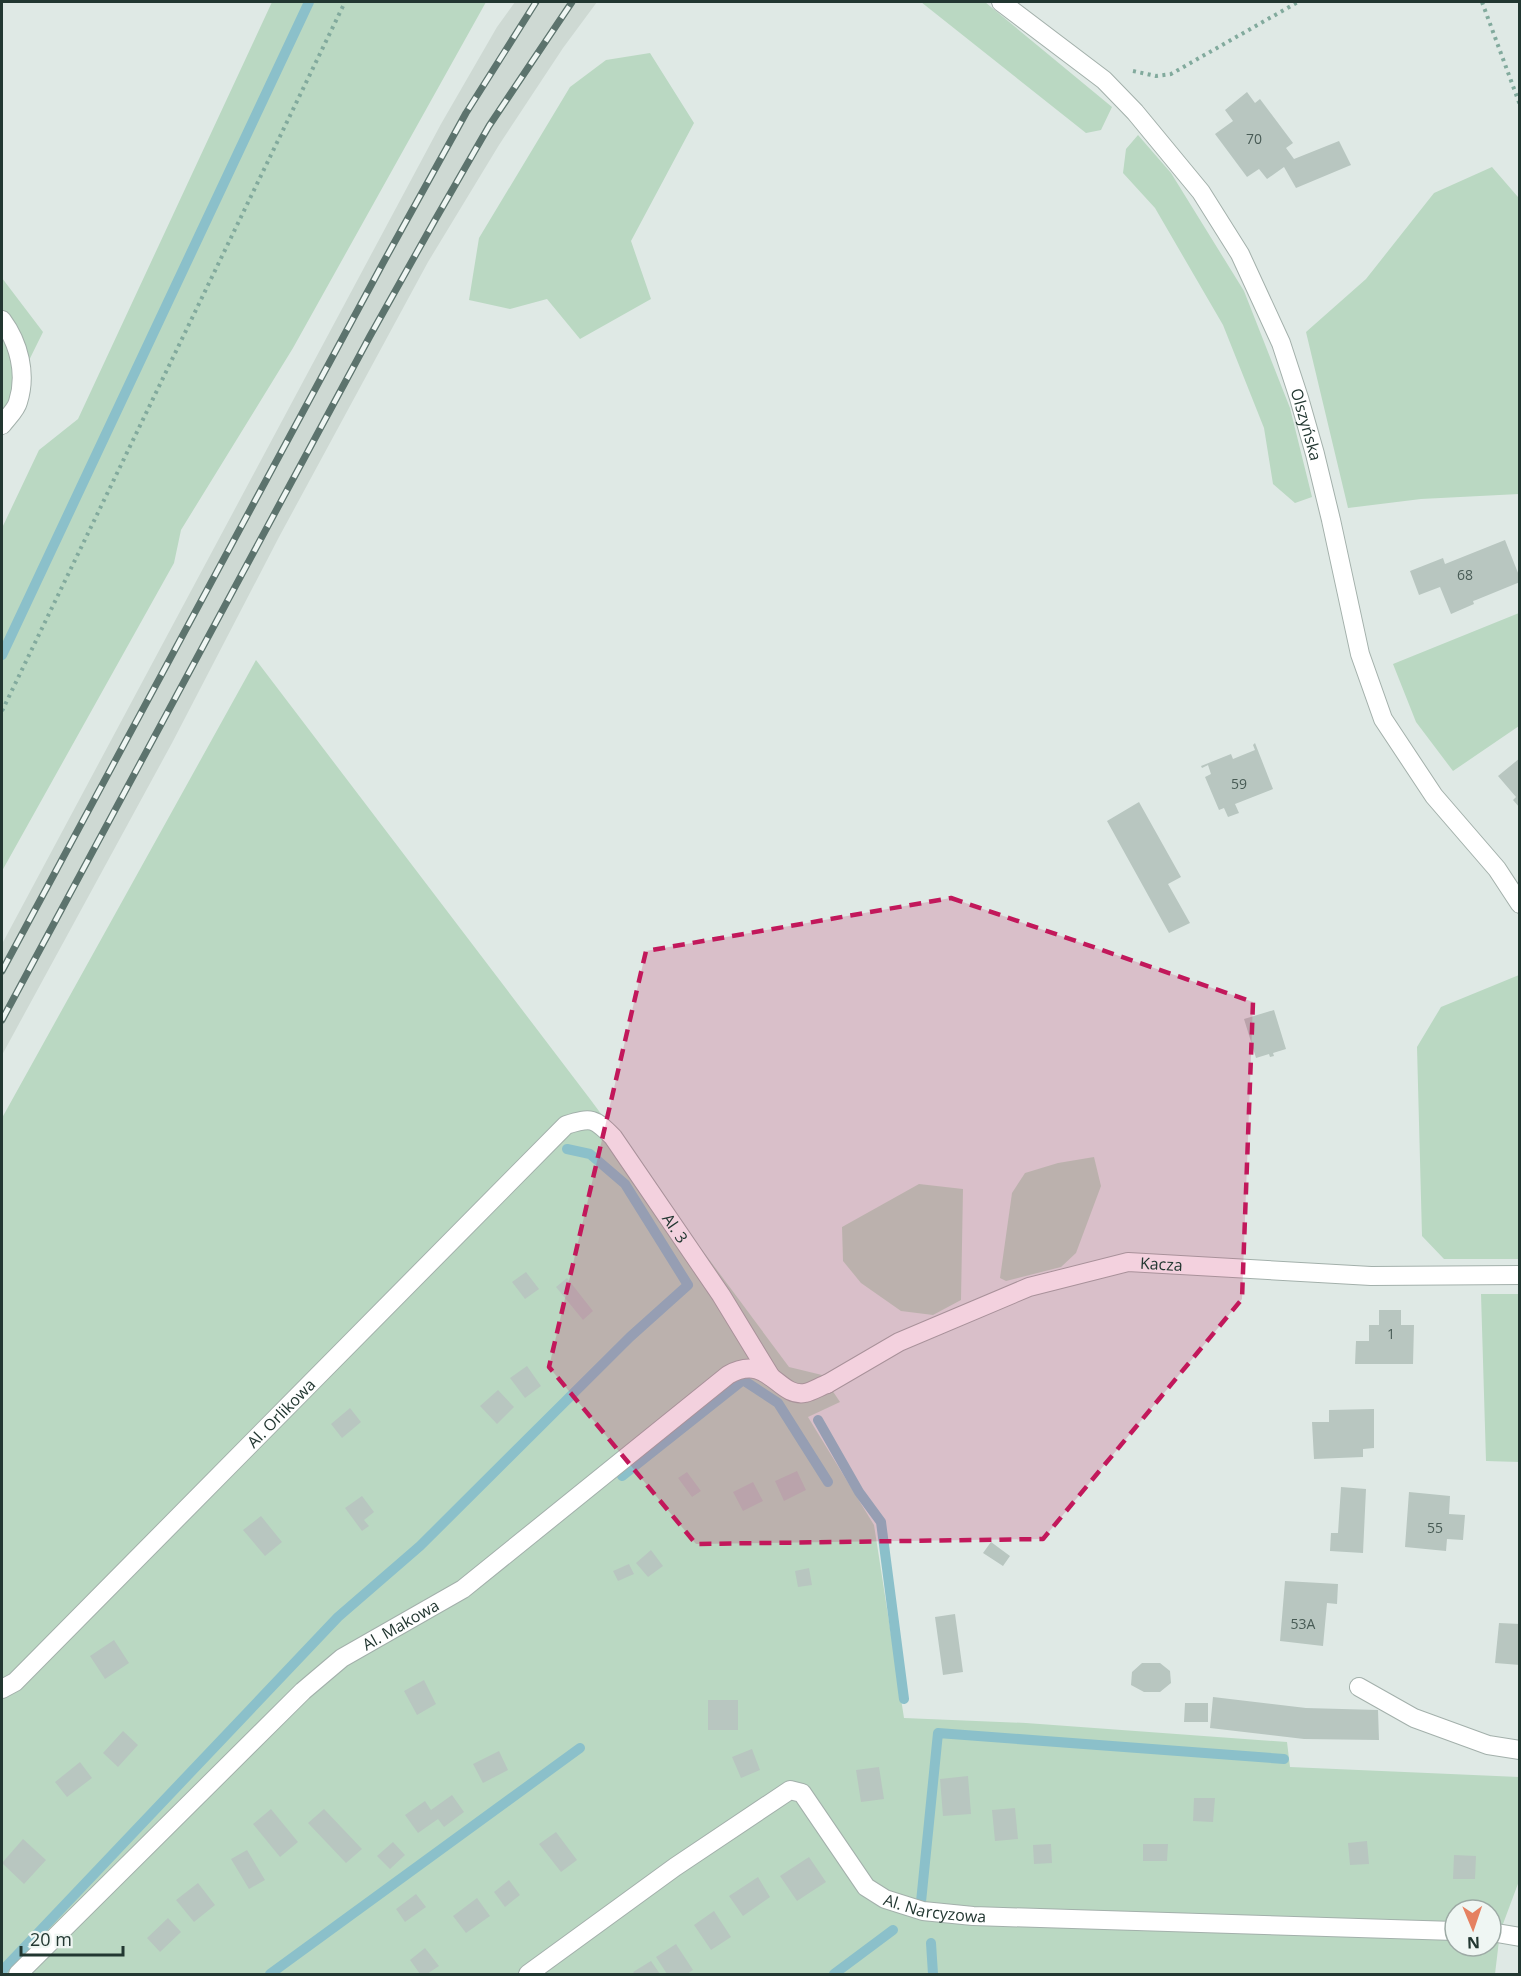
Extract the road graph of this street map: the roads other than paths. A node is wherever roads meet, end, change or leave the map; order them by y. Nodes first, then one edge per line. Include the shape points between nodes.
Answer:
1 (1001, 2) edge
2 (2, 320) edge
3 (2, 425) edge
4 (1520, 904) edge
5 (556, 1133) joint
6 (1520, 1275) edge
7 (771, 1377) junction
8 (827, 1383) joint
9 (1359, 1687) dead end
10 (2, 1689) edge
11 (1520, 1750) edge
12 (1443, 1931) edge
13 (1503, 1934) edge
14 (1520, 1937) edge
15 (18, 1974) edge
16 (528, 1974) edge

1 - 4 street, Olszyńska via 1104,80 1136,112 1201,192 1239,254 1281,344 1299,398 1329,509 1360,654 1383,718 1434,796 1497,869
2 - 3 street via 11,333 22,370 18,404
5 - 7 street, Al. 3 via 566,1125 587,1119 598,1122 613,1137 721,1295
5 - 10 street, Al. Orlikowa via 15,1682
6 - 8 street, Kacza via 1371,1276 1128,1262 1029,1287 898,1342
7 - 8 street, Al. Makowa via 795,1392 805,1393
7 - 15 street, Al. Makowa via 759,1369 739,1368 728,1374 463,1589 342,1658 303,1691
9 - 11 street via 1414,1718 1488,1745
12 - 16 street, Al. Narcyzowa via 973,1916 923,1911 885,1899 866,1887 802,1792 790,1790 675,1867
13 - 14 street

